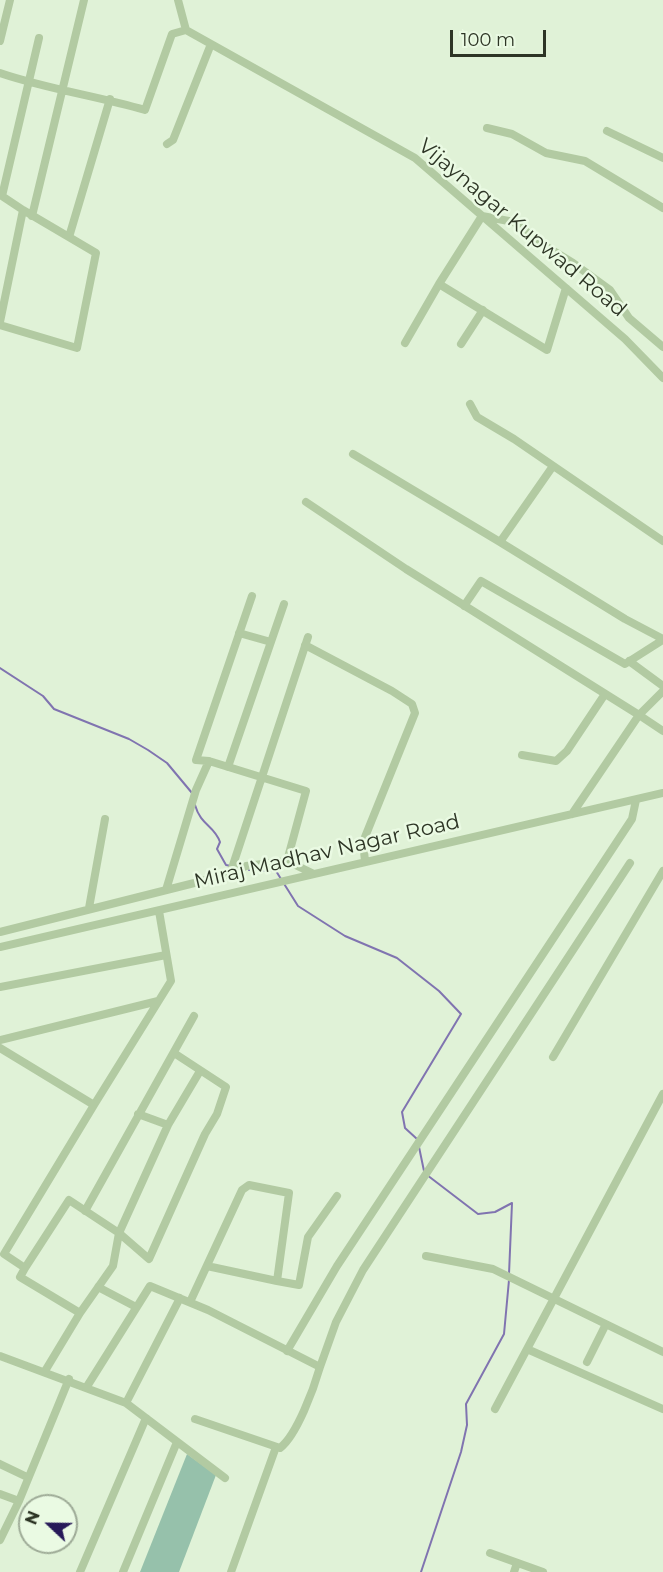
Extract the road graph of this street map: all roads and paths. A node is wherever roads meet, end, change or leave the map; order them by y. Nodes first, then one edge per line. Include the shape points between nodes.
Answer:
1 (10, 0) edge
2 (84, 0) edge
3 (178, 0) edge
4 (186, 30) junction
5 (39, 38) dead end
6 (0, 41) edge
7 (211, 44) junction
8 (0, 73) edge
9 (29, 83) junction
10 (63, 90) junction
11 (110, 99) junction
12 (487, 128) dead end
13 (607, 131) dead end
14 (167, 144) dead end
15 (663, 158) edge
16 (1, 196) edge
17 (663, 208) edge
18 (22, 210) junction
19 (32, 216) junction
20 (482, 216) junction
21 (69, 237) junction
22 (439, 284) junction
23 (566, 288) junction
24 (483, 310) junction
25 (0, 324) edge
26 (405, 343) dead end
27 (461, 344) dead end
28 (663, 347) edge
29 (661, 372) edge
30 (470, 404) dead end
31 (353, 454) dead end
32 (553, 466) junction
33 (306, 502) dead end
34 (500, 542) junction
35 (663, 542) edge
36 (252, 596) dead end
37 (284, 604) dead end
38 (464, 606) junction
39 (239, 633) junction
40 (662, 640) edge
41 (271, 642) junction
42 (629, 661) junction
43 (663, 686) edge
44 (663, 691) edge
45 (605, 694) junction
46 (639, 715) junction
47 (663, 732) edge
48 (522, 755) dead end
49 (209, 761) junction
50 (228, 767) junction
51 (264, 776) junction
52 (663, 793) edge
53 (636, 800) junction
54 (573, 814) junction
55 (105, 819) dead end
56 (287, 861) junction
57 (365, 861) junction
58 (630, 863) dead end
59 (663, 871) edge
60 (312, 873) junction
61 (230, 874) junction
62 (166, 890) junction
63 (89, 908) junction
64 (159, 910) junction
65 (0, 932) edge
66 (0, 946) edge
67 (166, 955) junction
68 (0, 987) edge
69 (158, 1001) junction
70 (194, 1016) dead end
71 (0, 1040) edge
72 (0, 1048) edge
73 (174, 1053) junction
74 (553, 1057) dead end
75 (200, 1071) junction
76 (663, 1095) edge
77 (94, 1105) junction
78 (138, 1114) junction
79 (168, 1125) junction
80 (337, 1196) dead end
81 (85, 1210) junction
82 (119, 1233) junction
83 (426, 1256) dead end
84 (207, 1266) junction
85 (25, 1268) junction
86 (277, 1281) junction
87 (98, 1287) junction
88 (180, 1298) junction
89 (554, 1301) junction
90 (190, 1302) junction
91 (136, 1307) junction
92 (80, 1313) junction
93 (605, 1326) junction
94 (527, 1349) junction
95 (287, 1351) junction
96 (663, 1352) edge
97 (0, 1356) edge
98 (587, 1362) dead end
99 (320, 1367) junction
100 (45, 1371) junction
101 (69, 1379) junction
102 (87, 1388) junction
103 (126, 1403) junction
104 (495, 1409) dead end
105 (663, 1409) edge
106 (146, 1418) junction
107 (195, 1419) dead end
108 (177, 1442) junction
109 (276, 1447) junction
110 (0, 1464) edge
111 (27, 1477) junction
112 (225, 1478) dead end
113 (0, 1494) edge
114 (21, 1494) edge
115 (18, 1501) edge
116 (18, 1503) edge
117 (0, 1540) edge
118 (490, 1553) dead end
119 (517, 1563) junction
120 (80, 1572) edge
121 (123, 1572) edge
122 (231, 1572) edge
123 (514, 1572) edge
124 (543, 1572) edge

1 - 6 street
2 - 10 street
3 - 4 street
4 - 7 street, Vijaynagar Kupwad Road
4 - 11 street via 172,34 145,110
5 - 9 street
7 - 14 street via 173,140
7 - 20 street, Vijaynagar Kupwad Road via 415,158
8 - 9 street
9 - 10 street
9 - 16 street
10 - 11 street
10 - 19 street
11 - 21 street
12 - 17 street via 512,134 546,153 585,161
13 - 15 street
16 - 18 street
18 - 19 street
18 - 25 street
19 - 21 street
20 - 22 street
20 - 23 street, Vijaynagar Kupwad Road
20 - 28 street via 514,222 573,263 610,290 629,318
21 - 25 street via 96,253 77,348
22 - 24 street
22 - 26 street
23 - 24 street via 547,350
23 - 29 street, Vijaynagar Kupwad Road
24 - 27 street
30 - 32 street via 477,417
31 - 34 street
32 - 34 street
32 - 35 street
33 - 38 street
34 - 40 street
36 - 39 street
37 - 41 street
38 - 42 street via 481,581 625,664
38 - 45 street
39 - 41 street
39 - 49 street via 196,760
40 - 42 street
41 - 50 street
42 - 43 street
44 - 46 street
45 - 46 street
45 - 48 street via 556,761
46 - 47 street
46 - 54 street
49 - 50 street
49 - 62 street via 196,790
50 - 51 street
51 - 56 street via 306,791
51 - 57 street via 307,641 412,704 416,713 363,842
51 - 61 street
52 - 53 street, Miraj Madhav Nagar Road
53 - 54 street, Miraj Madhav Nagar Road
53 - 95 street via 632,819 337,1266
54 - 57 street, Miraj Madhav Nagar Road
55 - 63 street
56 - 60 street
56 - 61 street via 246,866
57 - 60 street, Miraj Madhav Nagar Road
58 - 99 street via 363,1270 336,1322
59 - 74 street
60 - 64 street, Miraj Madhav Nagar Road
61 - 62 street
62 - 63 street
63 - 65 street
64 - 66 street, Miraj Madhav Nagar Road
64 - 67 street
67 - 68 street
67 - 69 street via 171,981
69 - 71 street
69 - 77 street
70 - 73 street
72 - 77 street
73 - 75 street
73 - 78 street
75 - 79 street
75 - 82 street via 226,1087 149,1259
76 - 89 street
77 - 85 street via 4,1254
78 - 79 street
78 - 81 street
79 - 82 street
80 - 86 street via 308,1237 299,1285
81 - 82 street
81 - 85 street via 69,1200
82 - 87 street via 113,1266
83 - 89 street via 493,1269
84 - 86 street
84 - 86 street via 242,1190 249,1185 289,1193
84 - 90 street
85 - 92 street via 20,1277
87 - 91 street
87 - 92 street
88 - 90 street
88 - 91 street via 150,1286
88 - 103 street
89 - 93 street
89 - 94 street
90 - 95 street
91 - 102 street
92 - 100 street
93 - 96 street
93 - 98 street
94 - 104 street
94 - 105 street
95 - 99 street
97 - 100 street
99 - 109 street via 288,1442
100 - 101 street
101 - 102 street
101 - 111 street
102 - 103 street
103 - 106 street
106 - 108 street
106 - 120 street
107 - 109 street
108 - 112 street
108 - 121 street
109 - 122 street
110 - 111 street
111 - 114 street
113 - 115 street
116 - 117 street
118 - 119 street
119 - 123 street
119 - 124 street

